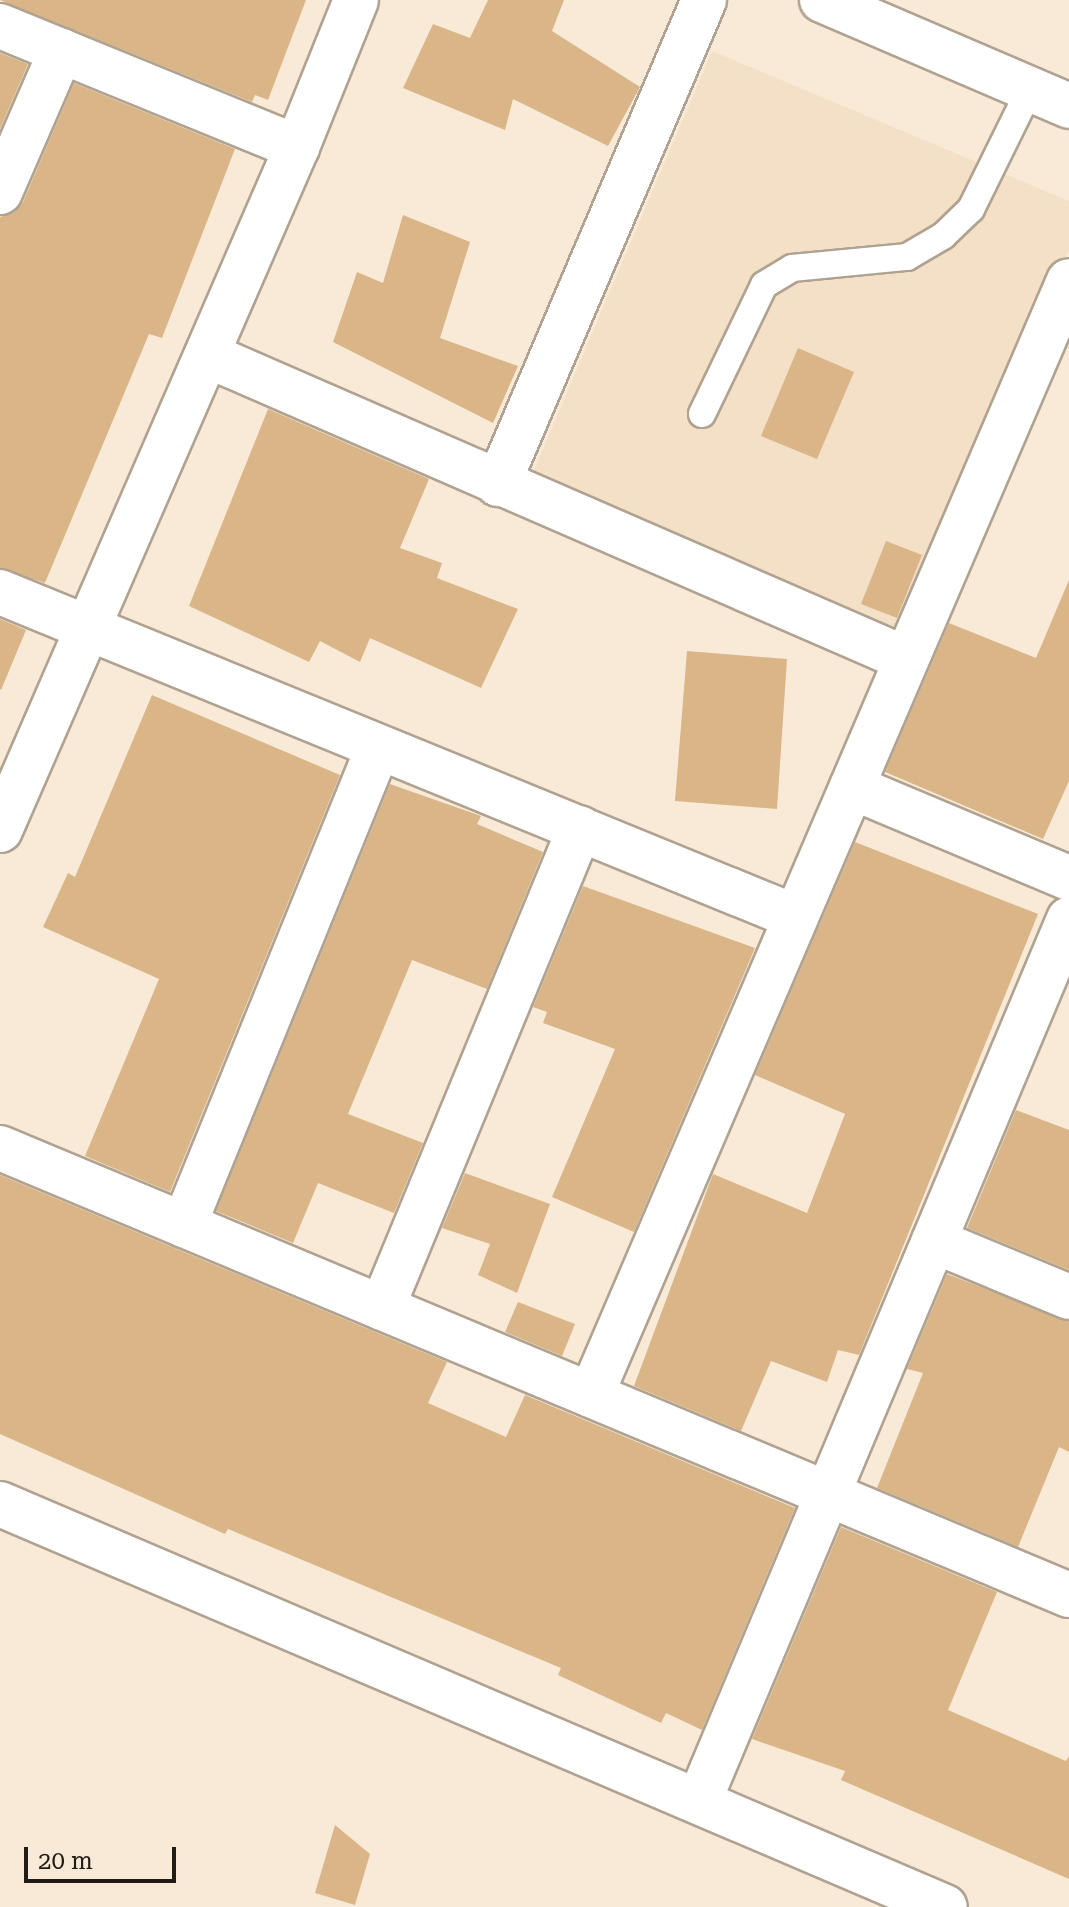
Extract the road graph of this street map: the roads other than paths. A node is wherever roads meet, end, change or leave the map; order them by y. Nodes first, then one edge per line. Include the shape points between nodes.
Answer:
1 (356, 0) edge
2 (704, 0) edge
3 (822, 0) edge
4 (0, 26) edge
5 (61, 51) junction
6 (1029, 91) junction
7 (1069, 106) edge
8 (297, 147) junction
9 (0, 192) edge
10 (1069, 281) edge
11 (207, 355) junction
12 (702, 414) dead end
13 (498, 484) junction
14 (0, 592) edge
15 (89, 626) junction
16 (906, 659) junction
17 (378, 748) junction
18 (852, 787) junction
19 (580, 828) junction
20 (0, 830) edge
21 (1069, 878) edge
22 (795, 917) junction
23 (1069, 919) edge
24 (0, 1148) edge
25 (184, 1225) junction
26 (934, 1241) junction
27 (1069, 1297) edge
28 (382, 1308) junction
29 (591, 1395) junction
30 (827, 1494) junction
31 (0, 1504) edge
32 (1069, 1595) edge
33 (699, 1801) junction
34 (945, 1907) edge

1 - 8 street
2 - 13 street
3 - 6 street
4 - 5 street
5 - 8 street
5 - 9 street
6 - 7 street
6 - 12 lane via 971,209 943,236 907,257 792,268 764,285
8 - 11 street
10 - 16 street
11 - 13 street
11 - 15 street
13 - 16 street
14 - 15 street
15 - 17 street
15 - 20 street
16 - 18 street
17 - 19 street
17 - 25 street
18 - 21 street
18 - 22 street
19 - 22 street
19 - 28 street
22 - 29 street
23 - 26 street
24 - 25 street
25 - 28 street
26 - 27 street
26 - 30 street
28 - 29 street
29 - 30 street
30 - 32 street
30 - 33 street
31 - 33 street
33 - 34 street

